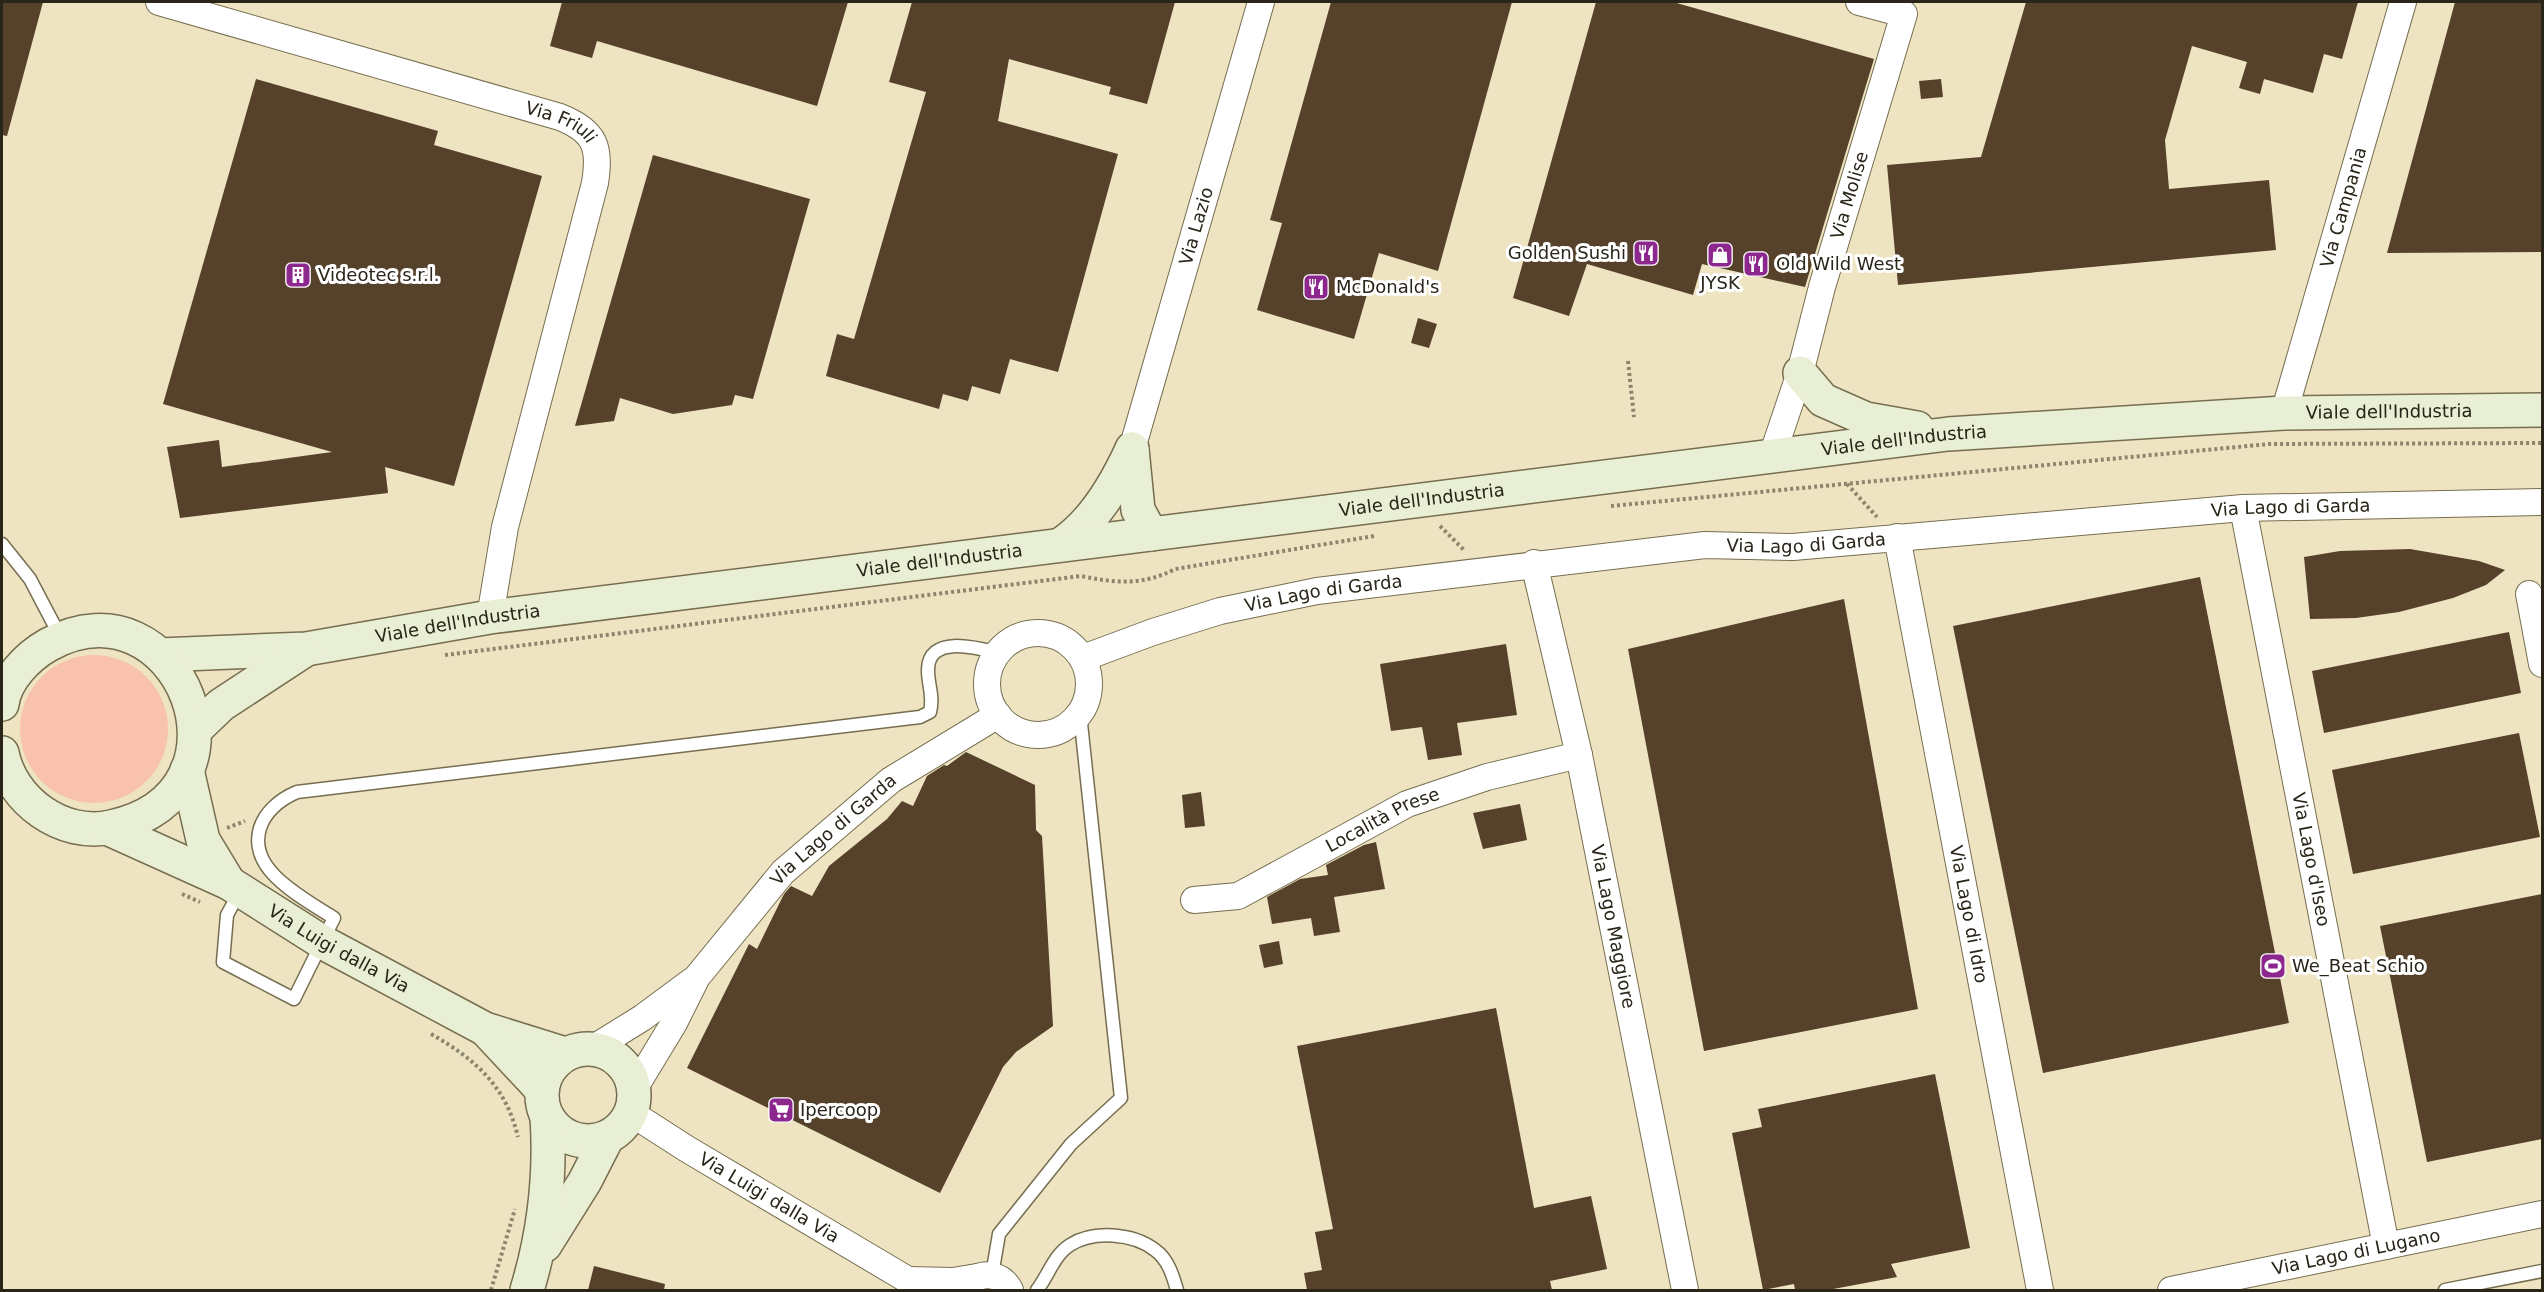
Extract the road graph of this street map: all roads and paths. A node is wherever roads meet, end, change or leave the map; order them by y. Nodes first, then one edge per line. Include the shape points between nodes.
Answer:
1 (159, 2) edge
2 (1261, 2) edge
3 (1859, 2) edge
4 (2403, 2) edge
5 (1628, 361) dead end
6 (1800, 373) junction
7 (2542, 410) edge
8 (2284, 412) junction
9 (1634, 417) dead end
10 (1948, 434) junction
11 (2542, 443) edge
12 (1132, 449) junction
13 (1772, 456) junction
14 (1846, 484) junction
15 (2542, 502) edge
16 (1609, 507) dead end
17 (2243, 508) junction
18 (1449, 524) dead end
19 (1150, 534) junction
20 (1382, 535) dead end
21 (1896, 537) junction
22 (1063, 543) junction
23 (2, 544) edge
24 (1534, 564) junction
25 (1484, 570) junction
26 (2529, 594) dead end
27 (490, 616) junction
28 (60, 638) junction
29 (306, 650) junction
30 (998, 653) junction
31 (160, 655) junction
32 (435, 656) dead end
33 (1083, 658) junction
34 (2542, 664) edge
35 (10, 671) edge
36 (2, 704) edge
37 (1080, 714) junction
38 (998, 715) junction
39 (195, 730) junction
40 (1579, 755) junction
41 (2, 761) edge
42 (187, 770) junction
43 (267, 813) junction
44 (107, 828) junction
45 (226, 829) dead end
46 (178, 891) dead end
47 (232, 896) junction
48 (1194, 900) dead end
49 (322, 942) junction
50 (697, 977) junction
51 (484, 1029) junction
52 (424, 1030) dead end
53 (579, 1052) junction
54 (633, 1101) junction
55 (544, 1103) junction
56 (607, 1138) junction
57 (519, 1144) dead end
58 (516, 1204) dead end
59 (2542, 1214) edge
60 (2386, 1246) junction
61 (537, 1257) junction
62 (2542, 1271) edge
63 (986, 1283) edge
64 (916, 1285) edge
65 (491, 1290) edge
66 (527, 1290) edge
67 (1037, 1290) edge
68 (1177, 1290) edge
69 (1685, 1290) edge
70 (2040, 1290) edge
71 (2171, 1290) edge
72 (2445, 1290) edge

1 - 27 street, Via Friuli via 561,117 587,131 596,146 595,183 505,527
2 - 12 street, Via Lazio
3 - 6 street, Via Molise via 1904,14
4 - 8 street, Via Campania
5 - 9 path
6 - 10 main road via 1823,400 1866,419
6 - 13 street, Via Molise
7 - 8 main road, Viale dell'Industria
8 - 10 main road, Viale dell'Industria
10 - 13 main road, Viale dell'Industria
11 - 14 path via 2269,444
12 - 19 main road via 1138,510
12 - 22 main road via 1106,499 1076,535
13 - 19 main road, Viale dell'Industria
14 - 16 path
14 - 21 path
15 - 17 street, Via Lago di Garda
17 - 21 street, Via Lago di Garda
17 - 60 street, Via Lago d'Iseo
18 - 25 path via 1439,525
19 - 22 main road, Viale dell'Industria
20 - 32 path via 1174,569 1156,579 1134,583 1081,576
21 - 24 street, Via Lago di Garda via 1793,547 1704,545
21 - 70 street, Via Lago di Idro
22 - 27 main road, Viale dell'Industria
23 - 28 lane via 30,579
24 - 25 street, Via Lago di Garda
24 - 40 street, Via Lago Maggiore
25 - 33 street, Via Lago di Garda via 1317,591 1220,611
26 - 34 street
27 - 29 main road, Viale dell'Industria
28 - 31 main road via 86,632 112,633 138,641
28 - 35 main road
29 - 31 main road, Viale dell'Industria
29 - 39 main road, Viale dell'Industria via 221,705
30 - 33 street via 1025,634 1042,633 1072,645
30 - 38 street via 987,684
30 - 43 lane via 963,644 942,649 931,659 928,669 933,697 930,712 920,717 297,792 279,800
31 - 39 main road via 186,689
33 - 37 street via 1090,687
35 - 36 main road
37 - 38 street via 1068,726 1037,735 1008,725
37 - 63 lane via 1121,1098 1071,1144 999,1234
38 - 50 street, Via Lago di Garda via 891,780 783,872
39 - 42 main road
40 - 48 street, Località Prese via 1487,777 1407,804 1238,896
40 - 69 street, Via Lago Maggiore
41 - 44 main road via 16,788 56,820 81,828
42 - 44 main road via 174,792 155,810 132,822
42 - 47 main road, Via Luigi dalla Via via 203,840
43 - 45 path
43 - 49 lane via 259,830 265,864 276,878 334,918
44 - 47 main road, Via Luigi dalla Via
46 - 47 path
47 - 49 main road, Via Luigi dalla Via
47 - 49 lane via 223,962 294,999
49 - 51 main road, Via Luigi dalla Via
50 - 53 street, Via Lago di Garda via 642,1018
50 - 54 street, Via Lago di Garda
51 - 53 main road, Via Luigi dalla Via
51 - 55 main road, Via Luigi dalla Via
52 - 57 path via 466,1054 500,1090
53 - 54 main road via 615,1058 628,1072
53 - 55 main road via 554,1063 545,1075
54 - 56 main road via 626,1123
54 - 64 street, Via Luigi dalla Via via 687,1149
55 - 56 main road via 555,1128 580,1141
55 - 61 main road via 550,1159
56 - 61 main road
58 - 65 path
59 - 60 street, Via Lago di Lugano
60 - 71 street, Via Lago di Lugano
61 - 66 main road
62 - 72 lane
63 - 64 street
67 - 68 lane via 1070,1245 1098,1236 1118,1236 1155,1249 1167,1264

